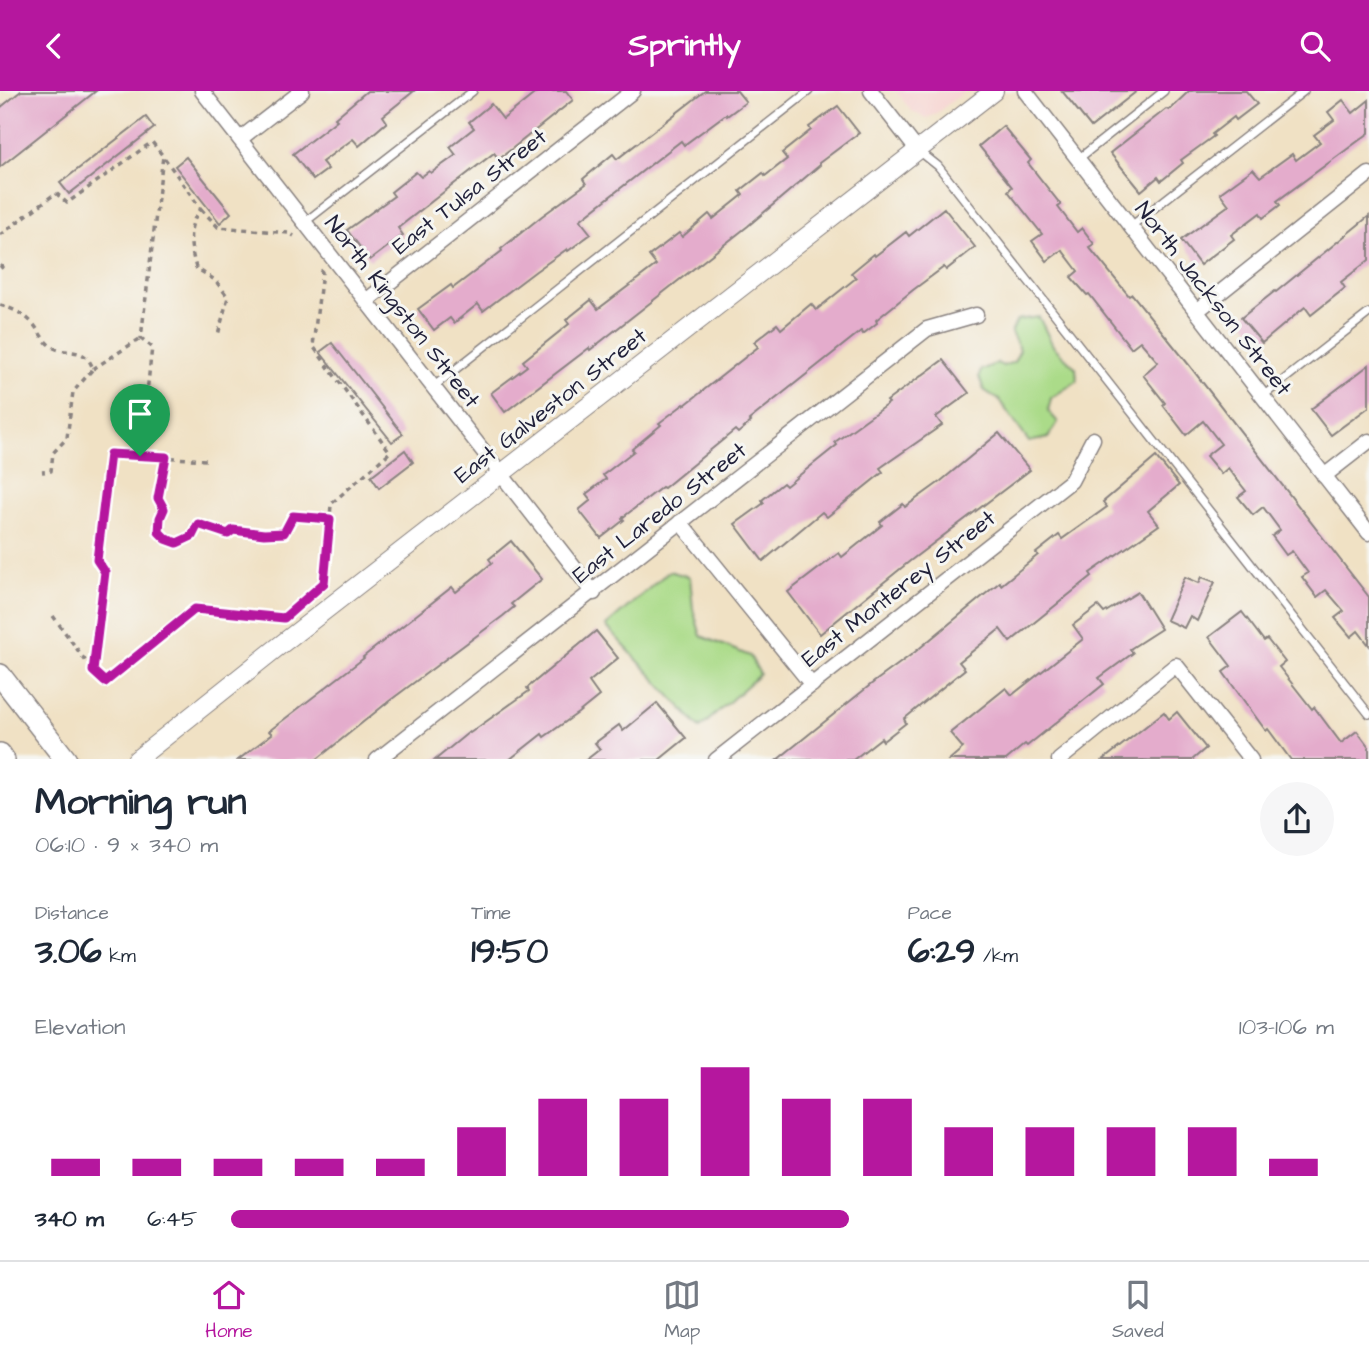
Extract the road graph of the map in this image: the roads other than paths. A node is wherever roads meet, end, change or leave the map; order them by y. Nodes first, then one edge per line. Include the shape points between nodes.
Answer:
1 (202, 91) edge
2 (302, 91) edge
3 (474, 91) edge
4 (633, 91) edge
5 (809, 91) edge
6 (871, 91) edge
7 (994, 91) edge
8 (1025, 91) edge
9 (1164, 91) edge
10 (1304, 91) edge
11 (240, 139) junction
12 (917, 150) junction
13 (1077, 160) junction
14 (1369, 174) edge
15 (305, 222) junction
16 (1130, 228) junction
17 (366, 301) junction
18 (1197, 311) junction
19 (1369, 313) edge
20 (976, 315) dead end
21 (433, 387) junction
22 (1263, 396) junction
23 (1093, 439) dead end
24 (1369, 441) edge
25 (502, 474) junction
26 (1324, 476) junction
27 (680, 522) junction
28 (1369, 533) edge
29 (594, 593) junction
30 (0, 675) edge
31 (811, 685) junction
32 (1369, 714) edge
33 (0, 754) edge
34 (4, 759) edge
35 (66, 759) edge
36 (136, 759) edge
37 (377, 759) edge
38 (716, 759) edge
39 (1059, 759) edge
40 (1251, 759) edge

1 - 11 street, North Kingston Street
2 - 11 street
3 - 15 lane
4 - 17 street, East Tulsa Street
5 - 21 lane
6 - 12 street
7 - 12 street, East Galveston Street
8 - 13 street, North Jackson Street
9 - 13 lane
10 - 16 lane
11 - 15 street, North Kingston Street
12 - 25 street, East Galveston Street
12 - 32 lane via 947,177
13 - 16 street, North Jackson Street
14 - 18 street
15 - 17 street, North Kingston Street
16 - 18 street, North Jackson Street
17 - 21 street, North Kingston Street
18 - 22 street, North Jackson Street
19 - 22 lane
20 - 27 street, East Laredo Street via 928,329
21 - 25 street, North Kingston Street
22 - 26 street, North Jackson Street
23 - 31 street, East Monterey Street via 1071,481
24 - 26 street
25 - 29 street, North Kingston Street
25 - 36 street, East Galveston Street
26 - 28 street, North Jackson Street
27 - 29 street, East Laredo Street
27 - 31 street
29 - 37 street, East Laredo Street
30 - 35 main road
31 - 38 street, East Monterey Street
33 - 34 main road
39 - 40 street via 1176,665

